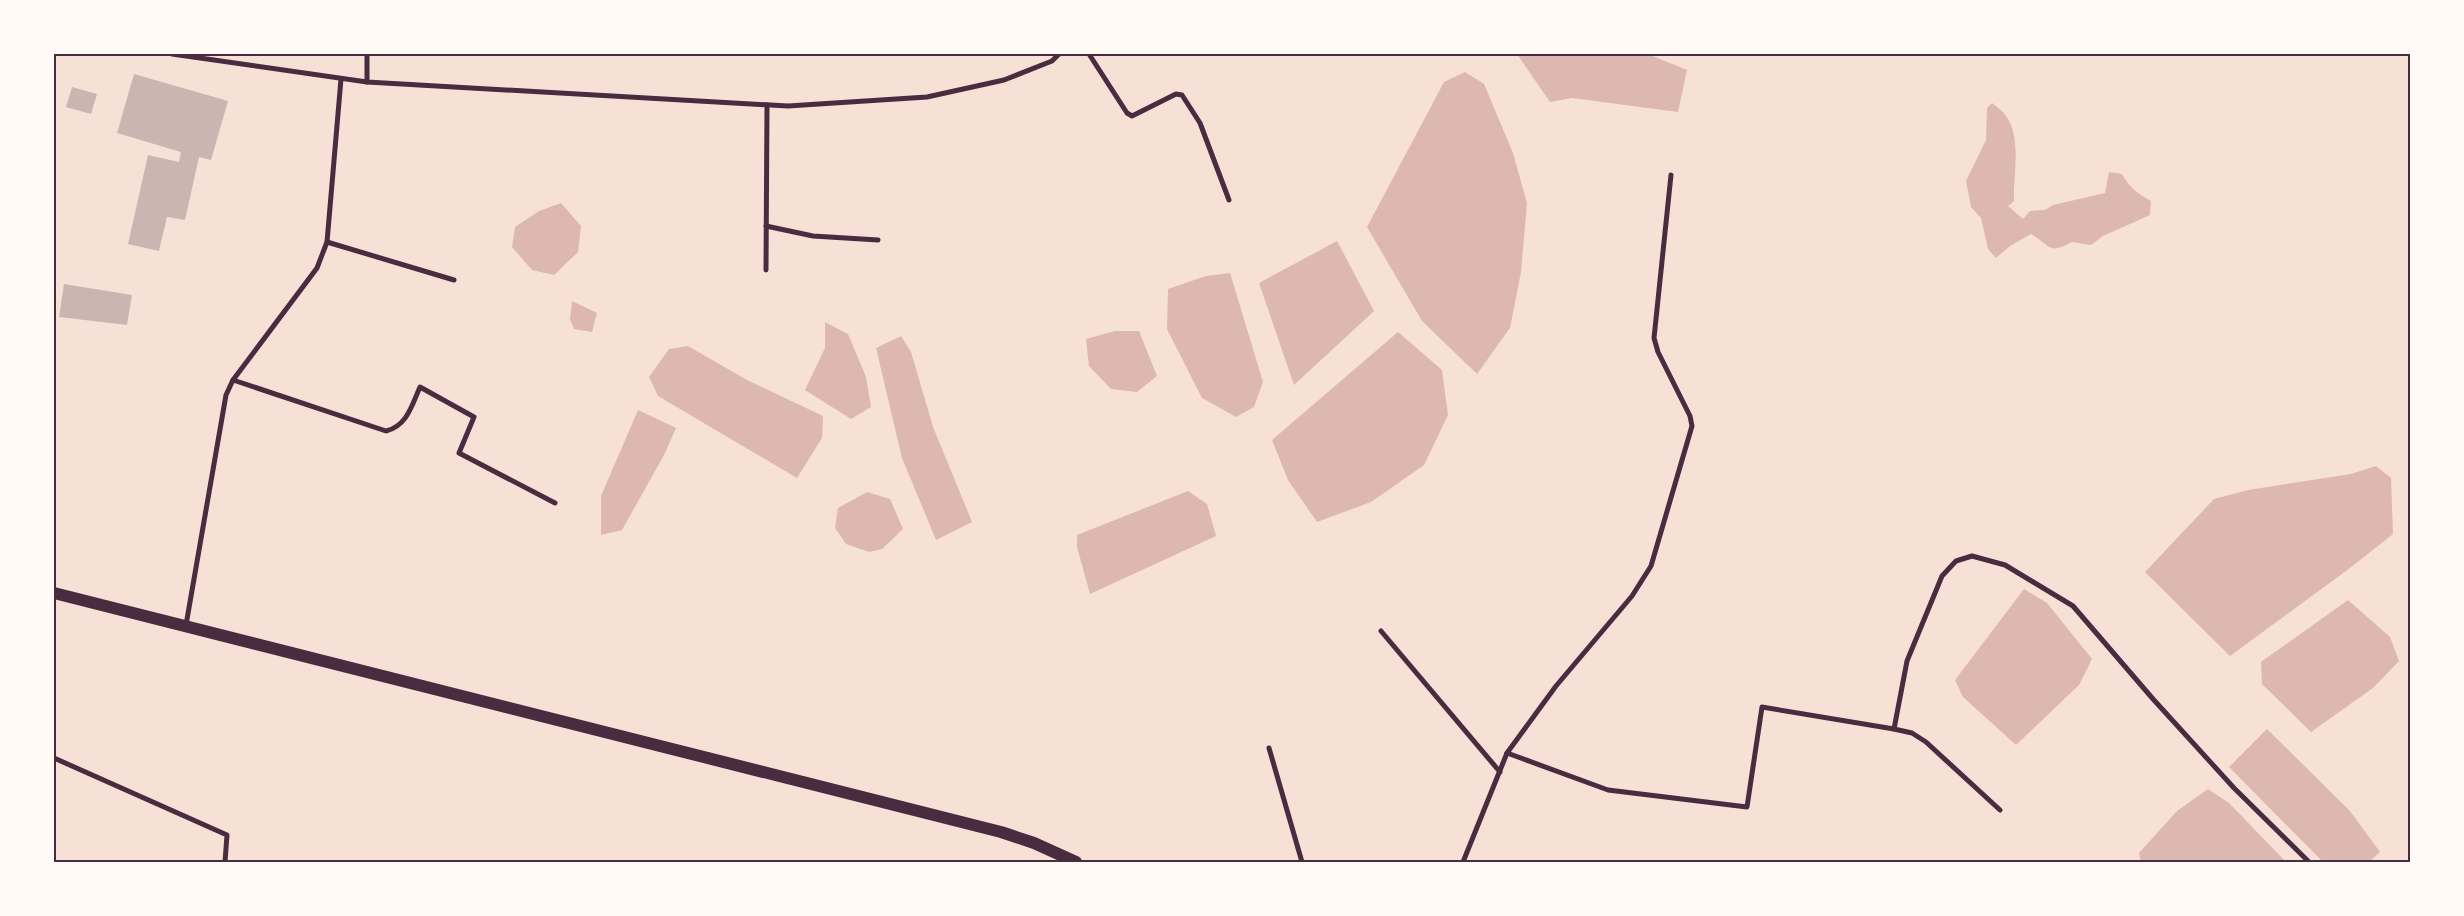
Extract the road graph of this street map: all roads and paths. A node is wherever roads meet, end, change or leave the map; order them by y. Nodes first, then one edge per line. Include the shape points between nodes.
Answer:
1 (172, 54) edge
2 (368, 54) edge
3 (1058, 54) edge
4 (1089, 54) edge
5 (341, 79) junction
6 (367, 82) junction
7 (767, 105) junction
8 (1671, 175) dead end
9 (1229, 200) dead end
10 (766, 226) junction
11 (878, 240) dead end
12 (327, 242) junction
13 (766, 270) dead end
14 (454, 280) dead end
15 (233, 380) junction
16 (555, 503) dead end
17 (54, 593) edge
18 (186, 625) junction
19 (1381, 631) dead end
20 (1894, 728) junction
21 (1269, 748) dead end
22 (1507, 753) junction
23 (54, 758) edge
24 (1500, 772) junction
25 (2000, 810) dead end
26 (225, 862) edge
27 (1076, 862) edge
28 (1302, 862) edge
29 (1463, 862) edge
30 (2309, 862) edge

1 - 5 street
2 - 6 street
3 - 7 street via 1052,60 1004,80 927,97
4 - 9 street via 1132,116 1176,94 1182,95 1200,123
5 - 6 street
5 - 12 street
6 - 7 street
7 - 10 street
8 - 22 street via 1654,338 1690,416 1691,435 1651,566 1632,596 1556,686
10 - 11 street via 813,236
10 - 13 street
12 - 14 street
12 - 15 street via 312,275
15 - 16 street via 386,431 403,423 420,388 474,417 459,452
15 - 18 street via 220,421
17 - 18 main road
18 - 27 main road via 1001,832
19 - 24 street
20 - 22 street via 1762,707 1747,807 1608,790
20 - 25 street via 1926,742
20 - 30 street via 1907,662 1942,576 1956,562 1972,556 2004,565 2073,606 2234,788
21 - 28 street
22 - 24 street
23 - 26 street via 227,835
24 - 29 street

